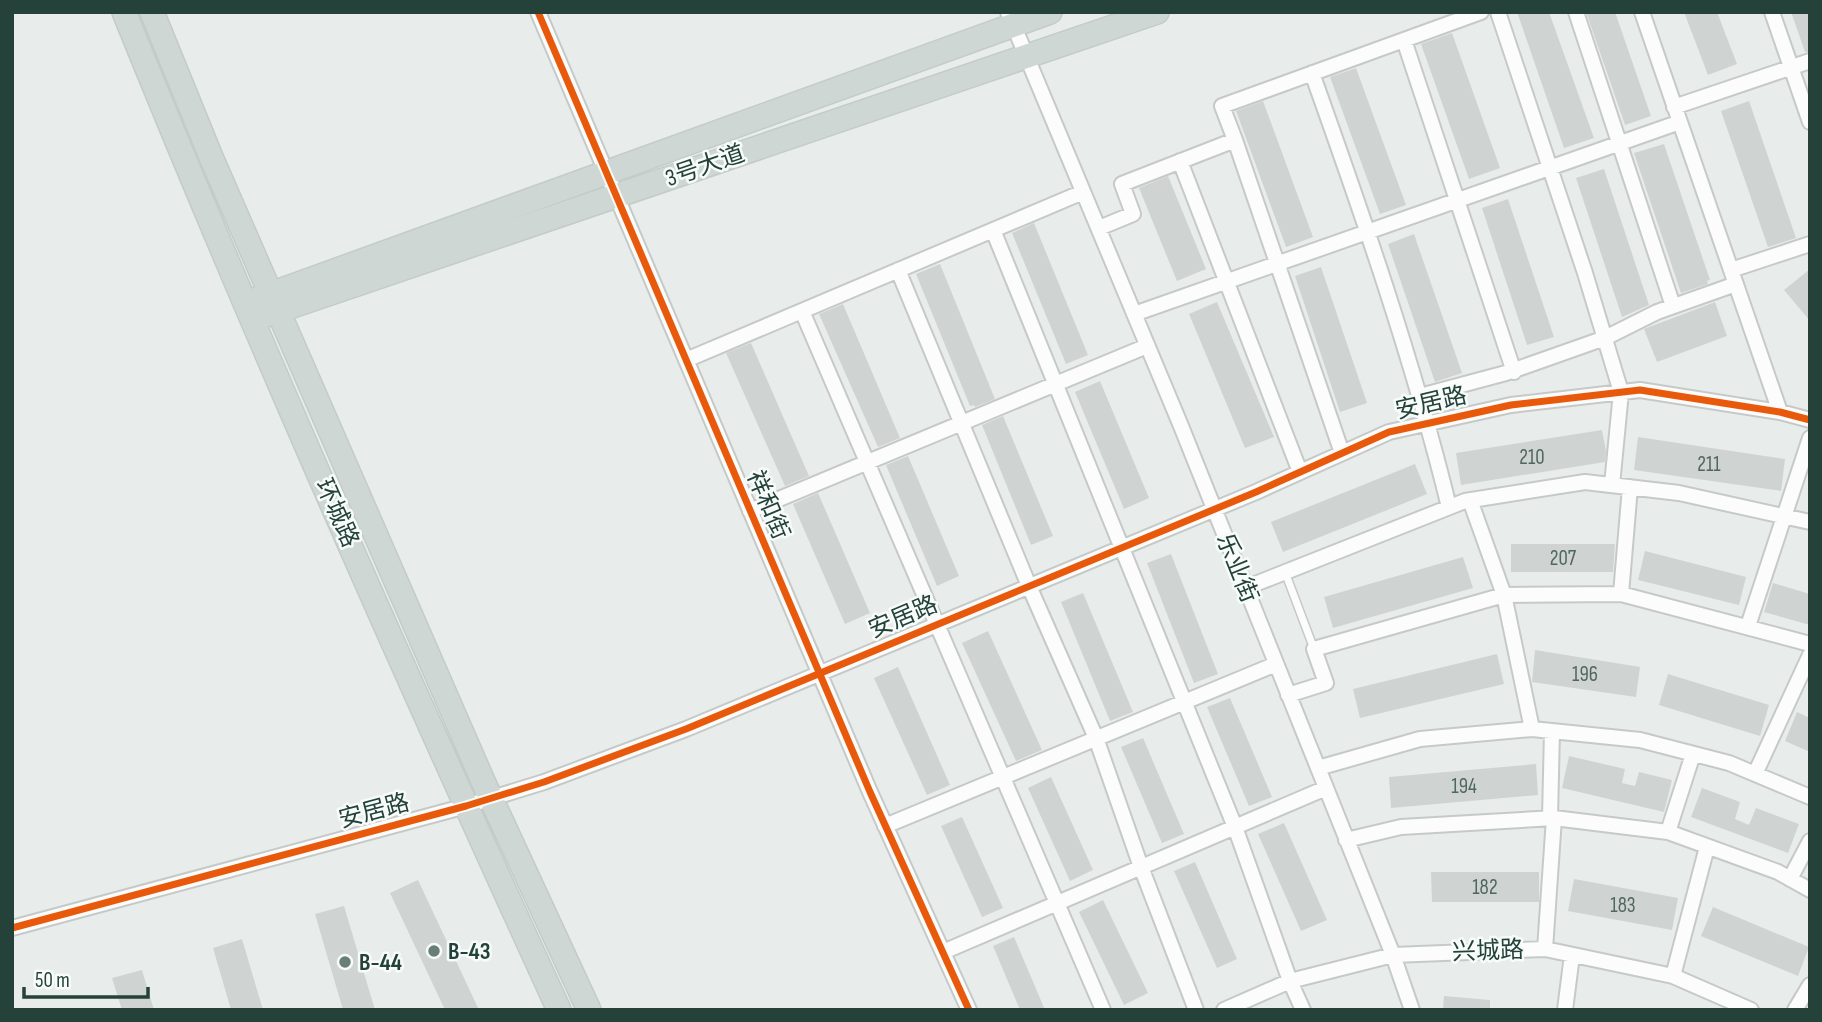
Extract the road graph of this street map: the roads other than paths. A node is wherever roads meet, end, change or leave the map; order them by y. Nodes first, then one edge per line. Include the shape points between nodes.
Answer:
1 (124, 12) edge
2 (152, 12) edge
3 (538, 12) edge
4 (1050, 12) edge
5 (1157, 12) edge
6 (1481, 12) edge
7 (1498, 12) edge
8 (1576, 12) edge
9 (1642, 12) edge
10 (1772, 12) edge
11 (1010, 19) edge
12 (1404, 40) junction
13 (1027, 57) junction
14 (1810, 61) edge
15 (1791, 67) junction
16 (1312, 73) junction
17 (1674, 107) junction
18 (1680, 122) junction
19 (1810, 122) edge
20 (1235, 140) junction
21 (1619, 144) junction
22 (1180, 162) junction
23 (1550, 168) junction
24 (606, 173) junction
25 (1083, 192) junction
26 (616, 196) junction
27 (1459, 200) junction
28 (1099, 228) junction
29 (993, 230) junction
30 (1368, 232) junction
31 (1810, 244) edge
32 (1277, 264) junction
33 (898, 270) junction
34 (1734, 277) junction
35 (1226, 282) junction
36 (274, 303) junction
37 (1673, 306) junction
38 (802, 311) junction
39 (250, 312) junction
40 (1134, 314) junction
41 (1605, 338) junction
42 (1147, 346) junction
43 (686, 360) junction
44 (1514, 371) junction
45 (1056, 384) junction
46 (1621, 392) junction
47 (1420, 396) junction
48 (1780, 412) junction
49 (1810, 420) edge
50 (961, 423) junction
51 (1429, 423) junction
52 (1810, 438) edge
53 (1342, 453) junction
54 (867, 463) junction
55 (1300, 472) junction
56 (1612, 485) junction
57 (1629, 487) junction
58 (1470, 500) junction
59 (1449, 507) junction
60 (1214, 509) junction
61 (750, 511) junction
62 (1784, 516) junction
63 (1810, 522) edge
64 (1122, 547) junction
65 (1285, 572) junction
66 (1029, 586) junction
67 (1245, 588) junction
68 (1504, 594) junction
69 (1621, 594) junction
70 (936, 625) junction
71 (1748, 626) junction
72 (1810, 644) edge
73 (1314, 649) junction
74 (1810, 655) edge
75 (1276, 664) junction
76 (819, 673) junction
77 (1288, 695) junction
78 (1185, 701) junction
79 (1532, 729) junction
80 (1552, 731) junction
81 (1096, 738) junction
82 (1693, 754) junction
83 (1318, 768) junction
84 (1755, 774) junction
85 (1002, 777) junction
86 (1326, 788) junction
87 (1810, 797) edge
88 (491, 798) junction
89 (466, 806) junction
90 (1552, 818) junction
91 (886, 826) junction
92 (1235, 827) junction
93 (1668, 832) junction
94 (1346, 840) junction
95 (1810, 841) edge
96 (1707, 846) junction
97 (1141, 866) junction
98 (1790, 879) junction
99 (1810, 890) edge
100 (1056, 903) junction
101 (12, 928) edge
102 (1545, 949) junction
103 (943, 952) junction
104 (1392, 955) junction
105 (1572, 955) junction
106 (1673, 976) junction
107 (1290, 981) junction
108 (1810, 985) edge
109 (559, 1010) edge
110 (589, 1010) edge
111 (969, 1010) edge
112 (1103, 1010) edge
113 (1196, 1010) edge
114 (1224, 1010) edge
115 (1303, 1010) edge
116 (1412, 1010) edge
117 (1565, 1010) edge
118 (1751, 1010) edge
119 (1795, 1010) edge

1 - 39 main road, 环城路
2 - 36 main road
3 - 24 street, 祥和街
4 - 11 main road, 3号大道
5 - 13 main road, 3号大道
6 - 12 street
7 - 23 street
8 - 21 street
9 - 17 street
10 - 15 street
11 - 13 street, 乐业街
11 - 24 main road, 3号大道
12 - 16 street
12 - 27 street
13 - 25 street, 乐业街
13 - 26 main road, 3号大道
14 - 15 street
15 - 17 street
15 - 19 street
16 - 20 street via 1222,106
16 - 30 street
17 - 18 street
18 - 21 street
18 - 34 street
20 - 22 street
20 - 32 street
21 - 23 street
21 - 37 street
22 - 28 street via 1122,184 1133,214
22 - 35 street
23 - 27 street
23 - 41 street
24 - 26 street, 祥和街
24 - 36 main road, 3号大道
25 - 28 street, 乐业街
25 - 29 street
26 - 36 main road, 3号大道
26 - 43 street, 祥和街
27 - 30 street
27 - 44 street
28 - 40 street, 乐业街
29 - 33 street
29 - 45 street
30 - 32 street
30 - 47 street
31 - 34 street
32 - 35 street
32 - 53 street
33 - 38 street
33 - 50 street
34 - 37 street
34 - 48 street
35 - 40 street
35 - 55 street
36 - 39 main road, 3号大道
36 - 88 main road
37 - 41 street
38 - 43 street
38 - 54 street
39 - 89 main road, 环城路
40 - 42 street, 乐业街
41 - 44 street
41 - 46 street
42 - 45 street
42 - 60 street, 乐业街
43 - 61 street, 祥和街
44 - 47 street
45 - 50 street
45 - 64 street
46 - 48 street, 安居路 via 1640,390
46 - 51 street, 安居路 via 1511,405
46 - 56 street
47 - 51 street
48 - 49 street, 安居路
50 - 54 street
50 - 66 street
51 - 53 street, 安居路 via 1389,432
51 - 59 street
52 - 62 street
53 - 55 street, 安居路
54 - 61 street
54 - 70 street
55 - 60 street, 安居路
56 - 57 street
56 - 58 street via 1585,482
57 - 62 street
57 - 69 street
58 - 59 street
58 - 68 street
59 - 65 street
60 - 64 street, 安居路
60 - 67 street, 乐业街
61 - 76 street, 祥和街
62 - 63 street
62 - 71 street
64 - 66 street, 安居路
64 - 78 street
65 - 67 street
65 - 73 lane
66 - 70 street, 安居路
66 - 81 street
67 - 75 street, 乐业街
68 - 69 street
68 - 73 street
68 - 79 street
69 - 71 street
70 - 76 street, 安居路
70 - 85 street
71 - 72 street
73 - 77 street via 1326,683
74 - 84 street
75 - 77 street, 乐业街
75 - 78 street
76 - 88 street, 安居路 via 686,729
76 - 91 street, 祥和街
77 - 83 street, 乐业街
78 - 81 street
78 - 92 street
79 - 80 street
79 - 83 street via 1420,739
80 - 82 street via 1640,740
80 - 90 street
81 - 85 street
81 - 97 street
82 - 84 street
82 - 93 street
83 - 86 street, 乐业街
84 - 87 street
85 - 91 street
85 - 100 street
86 - 92 street
86 - 94 street, 乐业街
88 - 89 street, 安居路
88 - 110 main road
89 - 101 street, 安居路
89 - 109 main road, 环城路
90 - 93 street
90 - 94 street via 1401,827
90 - 102 street
91 - 103 street, 祥和街
92 - 97 street
92 - 107 street
93 - 96 street
94 - 104 street, 乐业街
95 - 98 street
96 - 98 street
96 - 106 street
97 - 100 street
97 - 113 street
98 - 99 street
100 - 103 street
100 - 112 street
102 - 104 street, 兴城路
102 - 105 street, 兴城路
103 - 111 street, 祥和街
104 - 107 street, 兴城路
104 - 116 street, 乐业街
105 - 106 street, 兴城路
105 - 117 street
106 - 118 street, 兴城路
107 - 114 street, 兴城路
107 - 115 street
108 - 119 street

